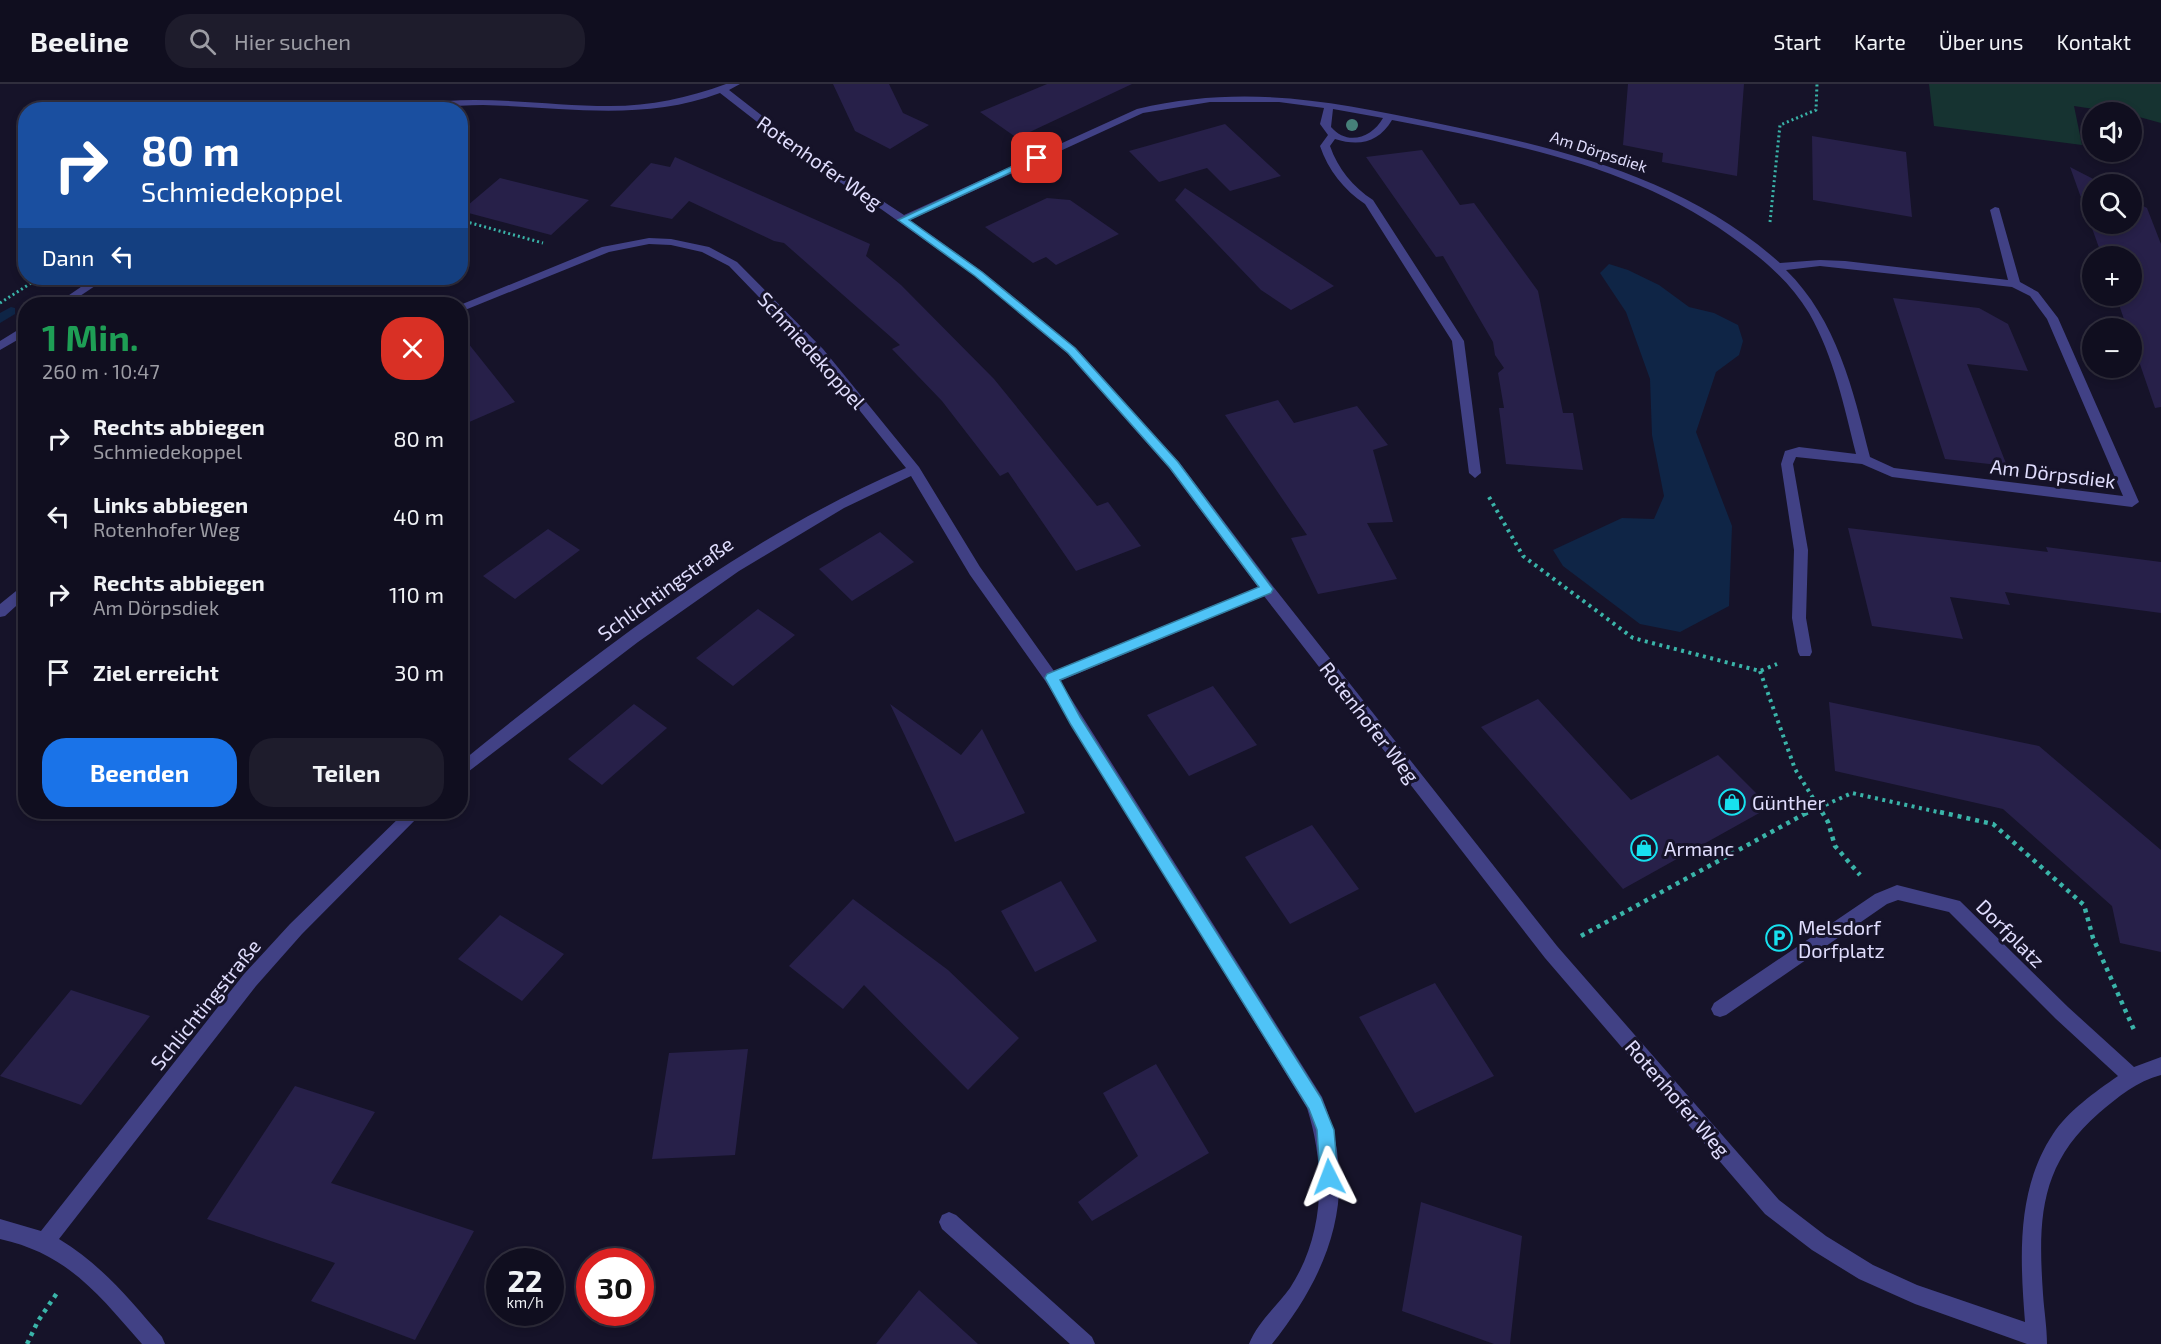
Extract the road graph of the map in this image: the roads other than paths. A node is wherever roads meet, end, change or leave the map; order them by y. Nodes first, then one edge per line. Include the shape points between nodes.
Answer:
1 (729, 87) edge
2 (468, 103) edge
3 (1330, 104) junction
4 (1389, 116) junction
5 (1333, 135) junction
6 (1995, 210) dead end
7 (902, 220) junction
8 (1777, 267) junction
9 (2015, 284) junction
10 (90, 285) edge
11 (72, 297) edge
12 (468, 306) edge
13 (18, 334) edge
14 (0, 346) edge
15 (1864, 460) junction
16 (914, 470) junction
17 (1475, 473) road end
18 (1267, 589) junction
19 (18, 595) edge
20 (0, 612) edge
21 (1805, 652) dead end
22 (1052, 678) junction
23 (468, 765) edge
24 (408, 819) edge
25 (1720, 1009) dead end
26 (2161, 1066) edge
27 (2131, 1076) junction
28 (949, 1222) dead end
29 (0, 1229) edge
30 (46, 1240) junction
31 (2037, 1340) edge
32 (155, 1344) edge
33 (1085, 1344) edge
34 (1259, 1344) edge

1 - 2 street via 672,105 633,110
1 - 7 street, Rotenhofer Weg via 810,158
3 - 4 street, Am Dörpsdiek
3 - 5 street via 1325,118 1326,128
3 - 7 street, Am Dörpsdiek via 1248,95 1161,105 1140,111
4 - 5 street via 1371,138 1358,141
4 - 8 street, Am Dörpsdiek via 1535,148 1621,172 1719,221
5 - 17 street via 1325,146 1328,154 1355,194 1368,201 1458,341
6 - 9 street
7 - 18 street, Rotenhofer Weg via 979,274 1072,351 1174,465
8 - 9 street, Am Dörpsdiek via 1845,264
8 - 15 street, Am Dörpsdiek via 1800,291 1832,344
9 - 15 street, Am Dörpsdiek via 2034,294 2052,318 2132,502 1892,472
10 - 11 street
12 - 16 street, Schmiedekoppel via 606,249 648,241 689,245 733,264 819,352
13 - 14 street
15 - 21 street, Am Dörpsdiek via 1799,451 1790,454 1787,464 1801,550 1799,618
16 - 22 street, Schmiedekoppel via 975,571
16 - 23 street, Schlichtingstraße via 846,500 750,555 532,713
18 - 22 street
18 - 31 street, Rotenhofer Weg via 1551,952 1772,1207 1866,1272
19 - 20 street
22 - 34 street, Schmiedekoppel via 1315,1104 1326,1130 1329,1195 1318,1248 1305,1281
24 - 30 street, Schlichtingstraße via 250,980
25 - 27 street, Dorfplatz via 1897,892 1954,906
26 - 27 street
27 - 31 street via 2059,1140 2038,1185 2031,1250
28 - 33 street
29 - 30 street
30 - 32 street via 79,1262 106,1287

